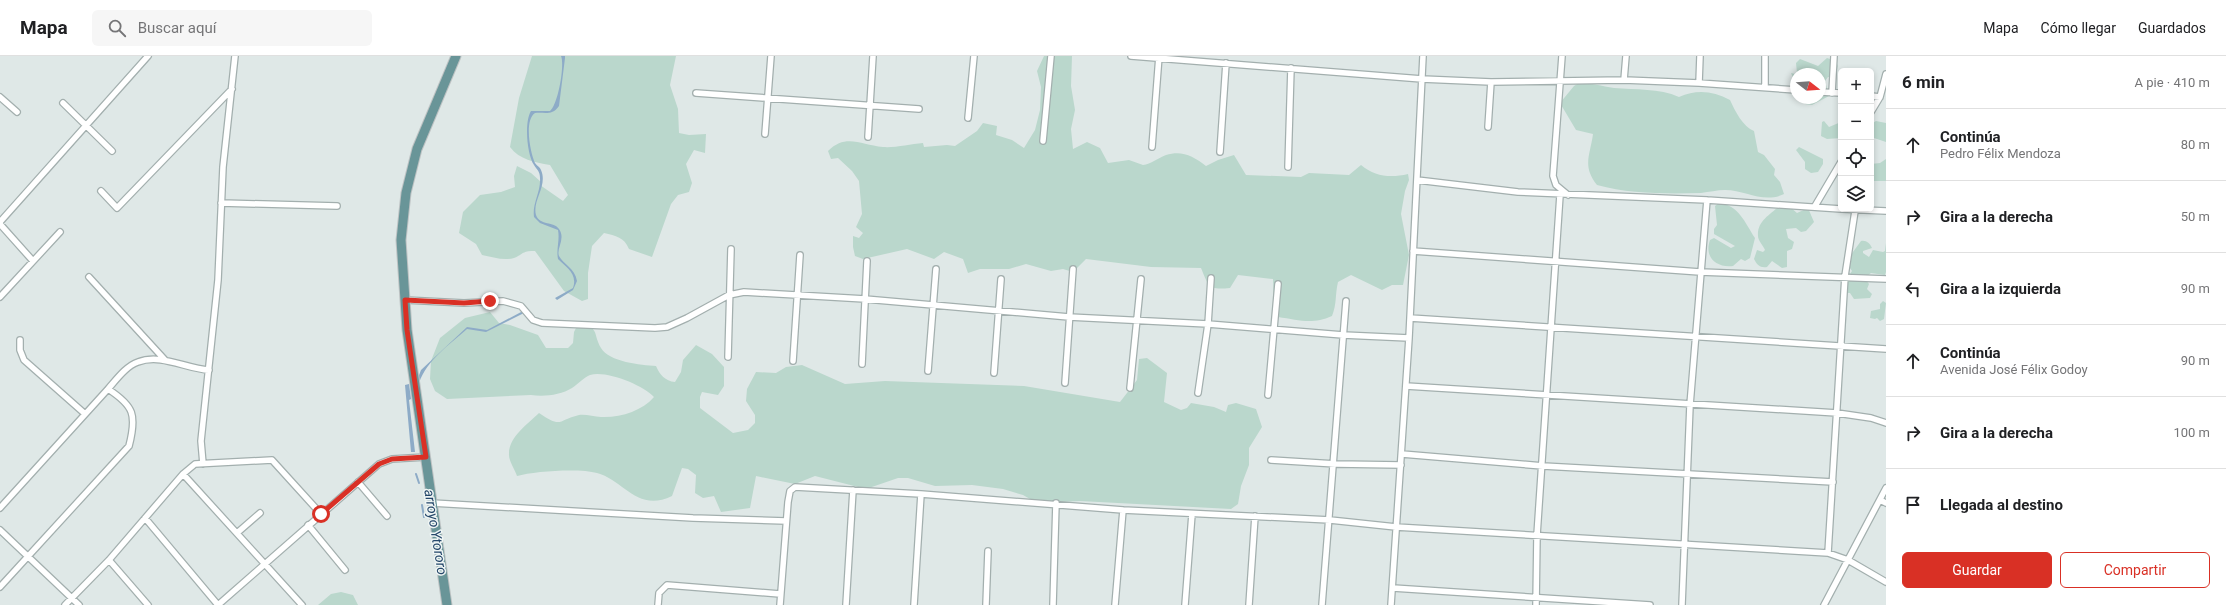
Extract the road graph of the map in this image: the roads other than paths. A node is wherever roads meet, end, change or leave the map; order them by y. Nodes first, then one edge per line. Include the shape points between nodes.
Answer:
1 (148, 56) edge
2 (236, 56) edge
3 (456, 56) edge
4 (771, 56) edge
5 (873, 56) edge
6 (974, 56) edge
7 (1051, 56) edge
8 (1131, 56) edge
9 (1423, 56) edge
10 (1562, 56) edge
11 (1626, 56) edge
12 (1700, 56) edge
13 (1765, 56) edge
14 (1834, 56) edge
15 (1159, 57) edge
16 (1226, 63) junction
17 (1291, 68) junction
18 (1886, 74) edge
19 (1422, 79) junction
20 (1560, 80) junction
21 (1624, 80) junction
22 (1491, 82) junction
23 (1699, 82) junction
24 (1765, 87) junction
25 (232, 88) junction
26 (1790, 89) edge
27 (1826, 92) edge
28 (696, 93) dead end
29 (1832, 93) junction
30 (1838, 93) edge
31 (1874, 96) edge
32 (0, 97) edge
33 (1880, 97) junction
34 (768, 99) junction
35 (63, 103) dead end
36 (870, 107) junction
37 (1874, 107) edge
38 (920, 110) dead end
39 (17, 112) dead end
40 (968, 118) dead end
41 (87, 127) junction
42 (1488, 127) dead end
43 (765, 134) dead end
44 (868, 137) dead end
45 (1043, 141) dead end
46 (1152, 147) dead end
47 (112, 151) dead end
48 (1220, 152) dead end
49 (1838, 167) edge
50 (1288, 168) dead end
51 (1417, 180) junction
52 (100, 191) dead end
53 (1560, 195) junction
54 (1569, 195) junction
55 (1707, 200) junction
56 (221, 203) junction
57 (337, 206) dead end
58 (1815, 206) junction
59 (1838, 209) edge
60 (1874, 211) edge
61 (1886, 211) edge
62 (1855, 212) edge
63 (0, 223) edge
64 (60, 232) dead end
65 (731, 249) dead end
66 (1413, 250) junction
67 (800, 255) dead end
68 (1557, 260) junction
69 (33, 261) junction
70 (867, 261) dead end
71 (936, 269) dead end
72 (1073, 269) dead end
73 (1700, 272) junction
74 (1845, 276) junction
75 (88, 277) dead end
76 (1211, 278) dead end
77 (1001, 279) dead end
78 (1141, 279) dead end
79 (1886, 280) edge
80 (1278, 284) dead end
81 (729, 295) junction
82 (798, 295) junction
83 (0, 297) edge
84 (865, 299) junction
85 (405, 300) junction
86 (1346, 301) dead end
87 (933, 305) junction
88 (1000, 310) junction
89 (1069, 317) junction
90 (1410, 318) junction
91 (1138, 320) junction
92 (1208, 324) junction
93 (1552, 328) junction
94 (1275, 330) junction
95 (1343, 335) junction
96 (1409, 338) junction
97 (1695, 338) junction
98 (20, 340) dead end
99 (1840, 346) junction
100 (1886, 349) edge
101 (728, 357) dead end
102 (165, 360) junction
103 (793, 361) dead end
104 (862, 364) dead end
105 (209, 370) junction
106 (928, 371) dead end
107 (994, 372) dead end
108 (1065, 383) dead end
109 (1406, 386) junction
110 (1130, 388) dead end
111 (108, 389) junction
112 (1198, 393) dead end
113 (1268, 395) dead end
114 (1548, 395) junction
115 (1690, 405) junction
116 (84, 413) junction
117 (1837, 413) junction
118 (1886, 423) edge
119 (1402, 454) junction
120 (426, 457) junction
121 (1271, 460) dead end
122 (1334, 463) junction
123 (203, 464) junction
124 (1401, 464) junction
125 (1543, 466) junction
126 (183, 474) junction
127 (1687, 474) junction
128 (358, 482) junction
129 (1833, 482) junction
130 (1886, 488) edge
131 (853, 490) junction
132 (921, 494) junction
133 (1880, 500) junction
134 (432, 503) junction
135 (1056, 503) junction
136 (1886, 503) edge
137 (0, 508) edge
138 (1123, 510) junction
139 (260, 513) dead end
140 (321, 514) junction
141 (1192, 514) junction
142 (387, 516) dead end
143 (1255, 516) junction
144 (145, 518) junction
145 (1330, 520) junction
146 (786, 521) junction
147 (308, 525) junction
148 (1396, 527) junction
149 (0, 530) edge
150 (237, 534) junction
151 (1538, 534) junction
152 (1684, 544) junction
153 (988, 551) dead end
154 (1828, 553) junction
155 (27, 557) junction
156 (109, 560) junction
157 (1848, 560) junction
158 (265, 563) junction
159 (345, 570) dead end
160 (1886, 582) edge
161 (0, 587) edge
162 (1393, 588) junction
163 (780, 594) junction
164 (72, 598) junction
165 (1536, 598) junction
166 (221, 604) edge
167 (65, 605) edge
168 (79, 605) edge
169 (148, 605) edge
170 (302, 605) edge
171 (447, 605) edge
172 (658, 605) edge
173 (780, 605) edge
174 (846, 605) edge
175 (914, 605) edge
176 (986, 605) edge
177 (1053, 605) edge
178 (1115, 605) edge
179 (1185, 605) edge
180 (1249, 605) edge
181 (1322, 605) edge
182 (1391, 605) edge
183 (1536, 605) edge
184 (1650, 605) edge
185 (1682, 605) edge
186 (1824, 605) edge

1 - 41 street
2 - 25 street
3 - 85 main road via 417,149 406,193 401,240
4 - 34 street
5 - 36 street
6 - 40 street
7 - 45 street
8 - 15 street
9 - 19 street
10 - 20 street
11 - 21 street
12 - 23 street
13 - 24 street
14 - 29 street
15 - 16 street
15 - 46 street
16 - 17 street
16 - 48 street
17 - 19 street
17 - 50 street
18 - 33 street
19 - 22 street
19 - 51 street
20 - 21 street
20 - 22 street
20 - 54 street via 1553,176 1556,185
21 - 23 street
22 - 42 street
23 - 24 street
24 - 26 street
25 - 52 street via 116,208
25 - 56 street
27 - 29 street
28 - 34 street
29 - 30 street
31 - 33 street
32 - 39 street
33 - 37 street
34 - 36 street
34 - 43 street
35 - 41 street
36 - 38 street
36 - 44 street
41 - 47 street
41 - 63 street
49 - 58 street
51 - 53 street
51 - 66 street
53 - 54 street
53 - 68 street
54 - 55 street
55 - 58 street
55 - 73 street
56 - 57 street
56 - 105 street via 218,280
58 - 59 street
60 - 61 street
62 - 74 street
63 - 69 street
64 - 69 street
65 - 81 street
66 - 68 street
66 - 90 street
67 - 82 street
68 - 73 street
68 - 93 street
69 - 83 street
70 - 84 street
71 - 87 street
72 - 89 street
73 - 74 street
73 - 97 street
74 - 79 street
74 - 99 street
75 - 102 street
76 - 92 street
77 - 88 street
78 - 91 street
80 - 94 street
81 - 82 street via 744,292
81 - 85 street via 668,327 655,328 542,323 533,320 521,306 503,301 464,303
81 - 101 street
82 - 84 street
82 - 103 street
84 - 87 street
84 - 104 street
85 - 120 main road
86 - 95 street
87 - 88 street
87 - 106 street
88 - 89 street
88 - 107 street
89 - 91 street
89 - 108 street
90 - 93 street
90 - 96 street
91 - 92 street
91 - 110 street
92 - 94 street
92 - 112 street
93 - 97 street
93 - 114 street
94 - 95 street
94 - 113 street
95 - 96 street
95 - 122 street
96 - 109 street
97 - 99 street
97 - 115 street
98 - 116 street via 24,360
99 - 100 street
99 - 117 street
102 - 105 street
102 - 111 street via 138,361
105 - 123 street via 202,441
109 - 114 street
109 - 119 street
111 - 116 street
111 - 155 street via 125,400 130,408 130,446
114 - 115 street
114 - 125 street
115 - 117 street
115 - 127 street
116 - 137 street
117 - 118 street
117 - 129 street
119 - 124 street
119 - 125 street
120 - 128 street via 392,459 379,464
120 - 134 main road
121 - 122 street
122 - 124 street
122 - 145 street
123 - 126 street via 195,464
123 - 140 street via 272,460
124 - 148 street
125 - 127 street
125 - 151 street
126 - 144 street
126 - 150 street
127 - 129 street
127 - 152 street
128 - 140 street
128 - 142 street
129 - 154 street
130 - 133 street
131 - 132 street
131 - 146 street via 792,488
131 - 174 street
132 - 135 street
132 - 175 street
133 - 136 street
133 - 157 street
134 - 146 street
134 - 171 main road
135 - 138 street
135 - 177 street
138 - 141 street
138 - 178 street
139 - 150 street
140 - 147 street
141 - 143 street
141 - 179 street
143 - 145 street
143 - 180 street
144 - 156 street
144 - 166 street
145 - 148 street
145 - 181 street
146 - 163 street
147 - 158 street
147 - 159 street
148 - 151 street
148 - 162 street
149 - 155 street
150 - 158 street
151 - 152 street
151 - 165 street
152 - 154 street
152 - 185 street
153 - 176 street
154 - 157 street
155 - 161 street
155 - 164 street
156 - 164 street
156 - 169 street
157 - 160 street
157 - 186 street
158 - 166 street
158 - 170 street
162 - 165 street
162 - 182 street
163 - 172 street via 667,585 658,593
163 - 173 street
164 - 167 street
164 - 168 street
165 - 183 street
165 - 184 street

